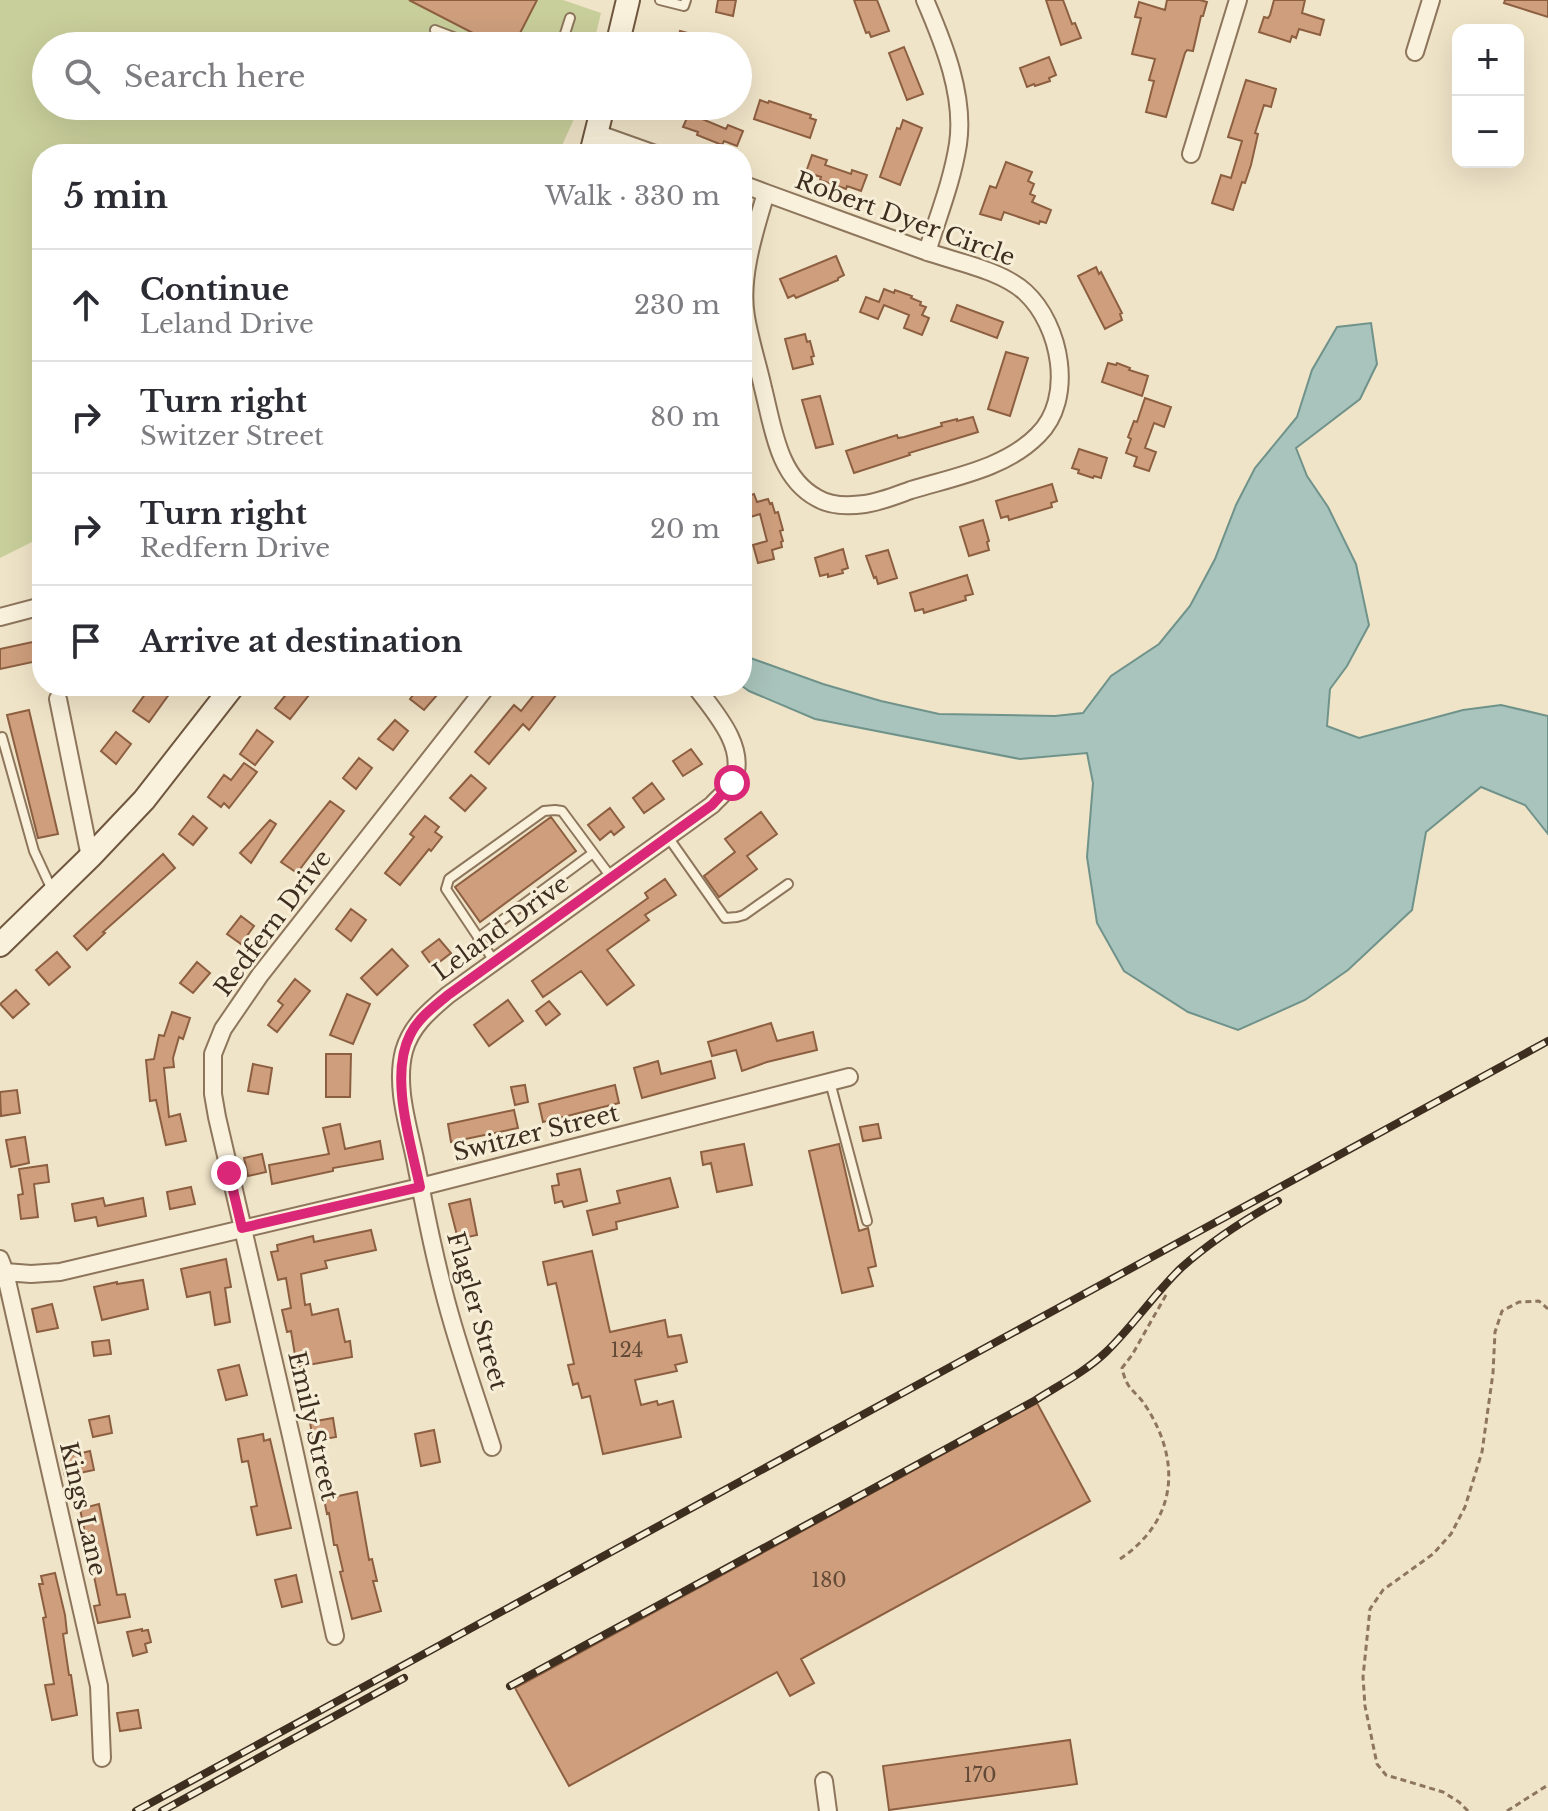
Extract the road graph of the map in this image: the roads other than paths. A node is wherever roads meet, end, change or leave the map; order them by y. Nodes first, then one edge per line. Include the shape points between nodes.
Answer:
1 (628, 0) edge
2 (660, 0) edge
3 (686, 0) edge
4 (925, 0) edge
5 (1238, 0) edge
6 (1431, 0) edge
7 (570, 18) dead end
8 (435, 30) dead end
9 (440, 32) edge
10 (566, 32) edge
11 (620, 32) edge
12 (1415, 52) dead end
13 (600, 120) edge
14 (594, 144) edge
15 (1191, 154) dead end
16 (752, 188) edge
17 (766, 193) junction
18 (752, 245) edge
19 (927, 252) junction
20 (752, 343) edge
21 (32, 609) edge
22 (0, 617) edge
23 (225, 696) edge
24 (479, 696) edge
25 (702, 696) edge
26 (58, 699) dead end
27 (2, 737) dead end
28 (668, 836) junction
29 (593, 853) junction
30 (90, 857) junction
31 (611, 877) junction
32 (788, 884) dead end
33 (54, 893) junction
34 (478, 938) junction
35 (0, 945) edge
36 (494, 961) junction
37 (849, 1077) dead end
38 (830, 1082) junction
39 (420, 1187) junction
40 (867, 1221) dead end
41 (242, 1228) junction
42 (2, 1268) edge
43 (492, 1447) dead end
44 (335, 1636) dead end
45 (102, 1758) dead end
46 (824, 1781) dead end
47 (828, 1811) edge

1 - 11 main road
2 - 3 lane via 684,6
4 - 19 street via 959,103 952,174
5 - 15 street
6 - 12 street
7 - 10 lane
8 - 9 lane
13 - 14 main road
16 - 17 street, Robert Dyer Circle
17 - 18 street, Robert Dyer Circle
17 - 19 street, Robert Dyer Circle
19 - 20 street, Robert Dyer Circle via 1019,287 1038,307 1054,338 1059,365 1049,419 1026,445 984,468 867,504 817,499 793,479 779,453
21 - 22 street
23 - 30 main road via 144,800
24 - 41 street, Redfern Drive via 223,1029 213,1054 213,1094
25 - 28 street, Leland Drive via 733,743 737,764 732,783 712,805
26 - 30 street
27 - 33 lane via 34,851
28 - 31 street, Leland Drive
28 - 32 lane via 725,918 744,915
29 - 31 lane
29 - 34 lane
29 - 34 lane via 562,811 544,811 449,879 446,889
30 - 33 main road
31 - 36 street, Leland Drive
33 - 35 main road
34 - 36 lane
36 - 39 street, Leland Drive via 425,1015 403,1055 401,1082
37 - 38 street, Switzer Street
38 - 39 street, Switzer Street
38 - 40 lane
39 - 41 street, Switzer Street
39 - 43 street, Flagler Street via 453,1324
41 - 42 street, Switzer Street via 60,1272
41 - 44 street, Emily Street
42 - 45 street, Kings Lane via 99,1686
46 - 47 street

